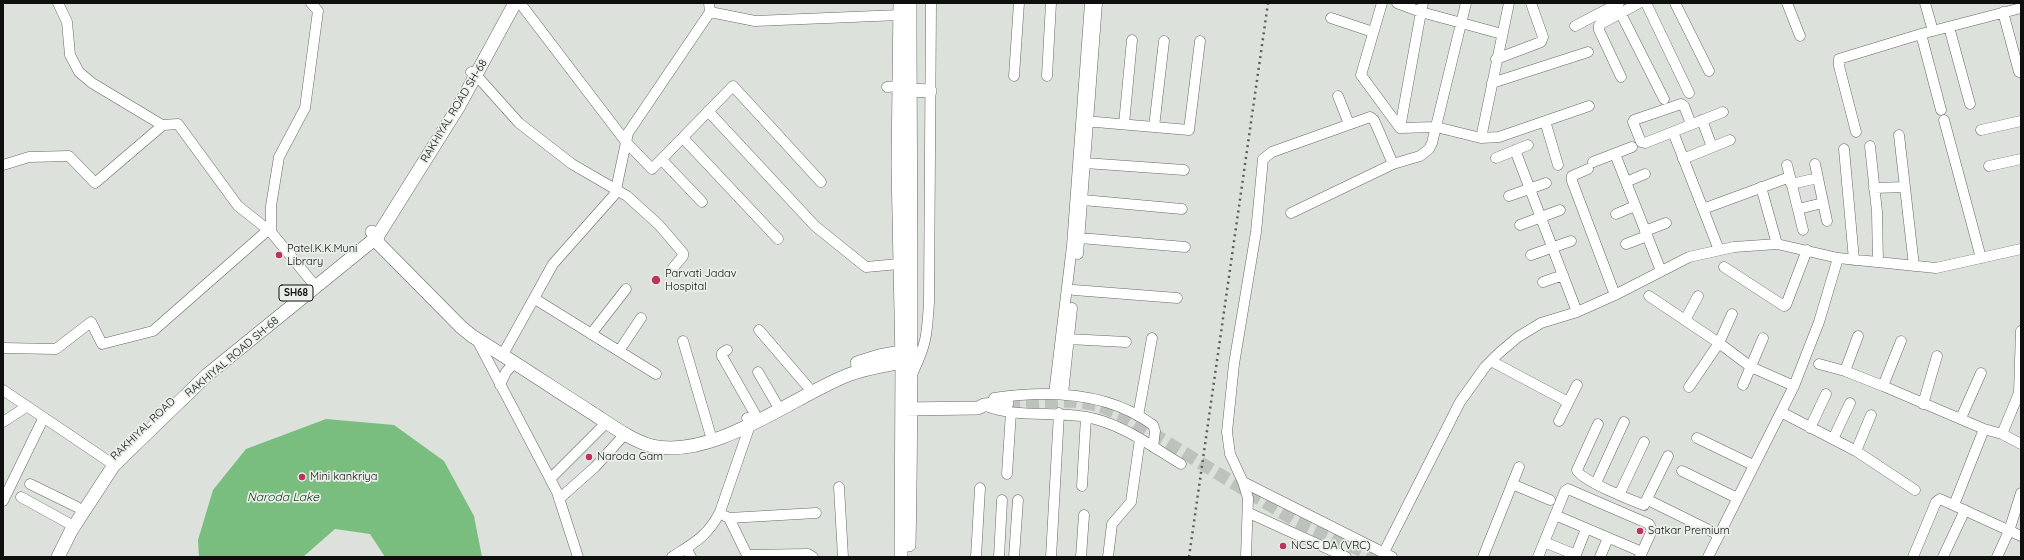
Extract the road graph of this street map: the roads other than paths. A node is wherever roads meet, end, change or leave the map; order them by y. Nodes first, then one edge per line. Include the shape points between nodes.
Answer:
1 (58, 3) edge
2 (508, 3) edge
3 (515, 3) edge
4 (520, 3) edge
5 (910, 3) edge
6 (930, 3) edge
7 (1019, 3) edge
8 (1051, 3) edge
9 (1090, 3) edge
10 (1097, 3) edge
11 (1382, 3) edge
12 (1397, 3) edge
13 (1466, 3) edge
14 (1509, 3) edge
15 (1531, 3) edge
16 (1639, 3) edge
17 (1646, 3) edge
18 (1675, 3) edge
19 (1787, 3) edge
20 (1925, 3) edge
21 (314, 4) edge
22 (709, 8) edge
23 (1422, 8) edge
24 (1620, 8) edge
25 (2021, 8) edge
26 (900, 9) edge
27 (2003, 12) junction
28 (1331, 18) dead end
29 (1461, 24) junction
30 (1575, 26) dead end
31 (1949, 27) junction
32 (1933, 31) junction
33 (1373, 32) junction
34 (1502, 34) junction
35 (1921, 34) junction
36 (1800, 36) dead end
37 (1132, 40) dead end
38 (1164, 41) dead end
39 (1200, 41) dead end
40 (1588, 52) dead end
41 (1496, 59) junction
42 (1709, 71) dead end
43 (2019, 72) dead end
44 (474, 73) junction
45 (1014, 76) dead end
46 (1047, 76) dead end
47 (1621, 77) dead end
48 (1492, 83) junction
49 (898, 88) junction
50 (930, 91) junction
51 (1689, 93) dead end
52 (1338, 96) dead end
53 (1664, 99) dead end
54 (1970, 104) dead end
55 (1588, 106) dead end
56 (708, 111) junction
57 (1723, 112) dead end
58 (1702, 120) junction
59 (1085, 121) junction
60 (1545, 121) junction
61 (2021, 121) edge
62 (1124, 124) junction
63 (1349, 124) junction
64 (1691, 124) junction
65 (162, 125) junction
66 (1154, 127) junction
67 (1436, 127) junction
68 (1400, 128) junction
69 (1981, 130) dead end
70 (1673, 132) junction
71 (1856, 132) dead end
72 (1899, 135) dead end
73 (683, 138) junction
74 (1481, 138) junction
75 (1730, 140) dead end
76 (626, 142) junction
77 (1528, 145) dead end
78 (1870, 146) dead end
79 (1632, 147) dead end
80 (1712, 147) junction
81 (1844, 149) dead end
82 (1515, 150) junction
83 (1615, 154) junction
84 (1496, 158) dead end
85 (1683, 159) junction
86 (2021, 159) edge
87 (662, 160) junction
88 (1086, 163) junction
89 (1393, 164) junction
90 (1815, 164) dead end
91 (3, 165) edge
92 (1558, 165) dead end
93 (1787, 165) dead end
94 (1989, 166) dead end
95 (1184, 170) dead end
96 (1645, 174) dead end
97 (1818, 178) junction
98 (1790, 180) junction
99 (821, 182) dead end
100 (1626, 182) junction
101 (1546, 183) dead end
102 (1761, 187) junction
103 (1905, 187) junction
104 (1874, 188) junction
105 (1530, 189) junction
106 (616, 191) junction
107 (1509, 196) dead end
108 (1083, 200) junction
109 (702, 202) dead end
110 (1823, 203) junction
111 (1635, 206) junction
112 (1182, 209) dead end
113 (1703, 209) junction
114 (1560, 210) dead end
115 (1798, 210) junction
116 (1291, 213) dead end
117 (1616, 214) dead end
118 (1540, 218) junction
119 (1827, 221) dead end
120 (1666, 223) dead end
121 (1520, 225) dead end
122 (1803, 230) dead end
123 (270, 231) junction
124 (1646, 233) junction
125 (374, 234) junction
126 (1080, 238) junction
127 (778, 239) dead end
128 (1571, 241) dead end
129 (1626, 244) dead end
130 (1777, 244) junction
131 (1185, 247) dead end
132 (1552, 248) junction
133 (2021, 249) edge
134 (1719, 250) junction
135 (1807, 250) junction
136 (1531, 255) dead end
137 (1838, 258) junction
138 (1980, 258) junction
139 (1854, 260) junction
140 (1878, 262) junction
141 (898, 264) junction
142 (1914, 266) junction
143 (1724, 267) dead end
144 (673, 268) dead end
145 (1661, 271) junction
146 (1563, 275) junction
147 (1543, 282) dead end
148 (313, 284) junction
149 (626, 289) dead end
150 (1074, 290) junction
151 (1614, 295) junction
152 (1650, 296) dead end
153 (1698, 296) dead end
154 (1177, 298) dead end
155 (535, 299) junction
156 (1577, 312) junction
157 (1732, 314) dead end
158 (641, 318) dead end
159 (1685, 320) junction
160 (759, 330) dead end
161 (2021, 331) edge
162 (591, 334) junction
163 (477, 335) junction
164 (1858, 336) dead end
165 (1152, 338) dead end
166 (1763, 338) dead end
167 (1068, 339) junction
168 (683, 340) dead end
169 (1901, 341) dead end
170 (1126, 342) dead end
171 (1719, 343) junction
172 (3, 348) edge
173 (726, 350) dead end
174 (619, 351) junction
175 (504, 353) junction
176 (1938, 356) dead end
177 (908, 360) junction
178 (1491, 361) junction
179 (514, 364) junction
180 (1819, 364) dead end
181 (1751, 367) junction
182 (1845, 371) junction
183 (758, 372) dead end
184 (1981, 373) dead end
185 (656, 374) dead end
186 (500, 385) junction
187 (1577, 385) dead end
188 (1742, 385) dead end
189 (1794, 386) junction
190 (1883, 386) junction
191 (808, 387) junction
192 (1688, 387) dead end
193 (3, 390) edge
194 (2020, 393) edge
195 (1059, 394) junction
196 (1826, 394) dead end
197 (1568, 402) junction
198 (776, 403) junction
199 (1850, 403) dead end
200 (1923, 404) junction
201 (907, 405) junction
202 (984, 405) junction
203 (26, 407) junction
204 (1009, 407) junction
205 (1781, 412) junction
206 (1059, 413) junction
207 (1871, 415) dead end
208 (1138, 416) junction
209 (1086, 417) junction
210 (1960, 418) junction
211 (43, 419) junction
212 (751, 419) junction
213 (1559, 421) dead end
214 (3, 422) edge
215 (606, 422) junction
216 (1624, 422) dead end
217 (1598, 424) dead end
218 (1810, 428) junction
219 (1984, 429) junction
220 (626, 433) junction
221 (710, 433) junction
222 (2002, 434) junction
223 (1697, 438) dead end
224 (1140, 439) junction
225 (1833, 439) junction
226 (1644, 442) dead end
227 (2021, 444) edge
228 (1153, 447) junction
229 (1856, 451) junction
230 (1668, 456) dead end
231 (111, 464) junction
232 (1181, 464) dead end
233 (1754, 464) junction
234 (1519, 467) dead end
235 (1682, 471) dead end
236 (1007, 474) dead end
237 (550, 479) junction
238 (1244, 482) junction
239 (30, 484) dead end
240 (1512, 484) junction
241 (1596, 484) junction
242 (1082, 486) dead end
243 (839, 487) dead end
244 (980, 488) dead end
245 (1915, 490) dead end
246 (2021, 493) edge
247 (1619, 495) junction
248 (21, 497) dead end
249 (1737, 498) junction
250 (559, 499) junction
251 (1002, 500) dead end
252 (1018, 500) dead end
253 (1550, 500) dead end
254 (1648, 500) junction
255 (3, 501) edge
256 (1954, 505) junction
257 (77, 507) junction
258 (1965, 510) junction
259 (720, 512) junction
260 (816, 513) dead end
261 (1249, 513) junction
262 (1084, 516) dead end
263 (1555, 516) junction
264 (729, 518) junction
265 (68, 522) junction
266 (1586, 529) junction
267 (2010, 531) junction
268 (1719, 535) junction
269 (2021, 536) edge
270 (1608, 538) junction
271 (1544, 542) junction
272 (688, 552) edge
273 (1641, 554) edge
274 (1388, 555) edge
275 (748, 556) edge
276 (1484, 556) edge
277 (1576, 556) edge
278 (50, 557) edge
279 (58, 557) edge
280 (578, 557) edge
281 (672, 557) edge
282 (813, 557) edge
283 (843, 557) edge
284 (852, 557) edge
285 (901, 557) edge
286 (909, 557) edge
287 (976, 557) edge
288 (999, 557) edge
289 (1014, 557) edge
290 (1051, 557) edge
291 (1081, 557) edge
292 (1108, 557) edge
293 (1246, 557) edge
294 (1346, 557) edge
295 (1538, 557) edge
296 (1600, 557) edge
297 (1708, 557) edge
298 (1913, 557) edge
299 (1942, 557) edge
300 (1997, 557) edge

1 - 65 street via 66,22 70,55 79,72 92,83
2 - 44 main road, SH68
3 - 44 main road, RAKHIYAL ROAD SH-68 / SH68
4 - 76 street
5 - 49 main road
6 - 50 street
7 - 45 street
8 - 46 street
9 - 59 street
10 - 59 street
11 - 33 street
12 - 23 street
13 - 29 street
14 - 34 street
15 - 41 street via 1543,40 1539,44
16 - 24 street
17 - 51 street
18 - 42 street
19 - 36 street
20 - 32 street
21 - 123 street via 318,10 305,108 279,157 270,206
22 - 26 street via 755,21
22 - 76 street via 628,133
23 - 29 street
23 - 68 street
24 - 30 street
24 - 47 street via 1598,27
24 - 53 street
25 - 27 street
26 - 49 main road
27 - 31 street
27 - 43 street
28 - 33 street
29 - 34 street
29 - 67 street
31 - 32 street
31 - 54 street
32 - 35 street
33 - 68 street via 1361,75
34 - 41 street
35 - 71 street via 1839,60 1838,66
35 - 138 street
37 - 62 street
38 - 66 street
39 - 66 street via 1189,130
40 - 48 street
41 - 48 street
44 - 106 street via 519,123 572,164
44 - 125 main road, RAKHIYAL ROAD SH-68 / SH68 via 459,106
48 - 74 street
49 - 50 main road
49 - 141 main road
49 - 177 main road
50 - 177 street via 927,337 923,351
52 - 63 street
55 - 60 street
56 - 73 street
56 - 99 street via 733,86
56 - 141 street via 815,226 860,263 866,267
57 - 58 street
58 - 64 street
58 - 80 street
59 - 62 street
59 - 88 street
59 - 195 street
60 - 74 street via 1498,137
60 - 92 street
61 - 69 street
62 - 66 street
63 - 89 street via 1367,117 1372,118
63 - 238 street via 1272,152 1263,159 1256,232 1234,364 1227,432 1230,454
64 - 70 street
64 - 70 street via 1681,104 1633,121 1643,143
65 - 91 street via 95,183 70,156 29,157
65 - 123 street via 178,124 238,206
67 - 68 street
67 - 74 street
67 - 89 street via 1432,143 1425,153
70 - 85 street
72 - 103 street
73 - 87 street
73 - 127 street
75 - 80 street
76 - 87 street via 652,169
76 - 106 street
77 - 82 street
78 - 104 street
79 - 83 street
80 - 85 street
81 - 139 street
82 - 84 street
82 - 105 street
83 - 100 street
83 - 151 street via 1572,176
85 - 113 street
86 - 94 street
87 - 109 street
88 - 95 street
88 - 108 street
89 - 116 street
90 - 97 street
93 - 98 street
96 - 100 street
97 - 98 street
97 - 110 street
98 - 102 street
98 - 115 street
100 - 111 street
101 - 105 street
102 - 113 street
102 - 130 street
103 - 104 street
103 - 142 street
104 - 140 street
105 - 107 street
105 - 118 street
106 - 144 street via 627,196 681,249 683,256
106 - 155 street via 553,264
108 - 112 street
108 - 126 street
110 - 115 street
110 - 119 street
111 - 117 street
111 - 124 street
113 - 134 street
114 - 118 street
115 - 122 street
118 - 121 street
118 - 132 street
120 - 124 street
123 - 148 street
123 - 172 street via 153,331 102,344 91,322 56,349
124 - 129 street
124 - 145 street
125 - 148 main road, RAKHIYAL ROAD SH-68 / SH68
125 - 163 main road via 383,238
126 - 131 street
126 - 150 street
128 - 132 street
130 - 134 street
130 - 135 street
132 - 136 street
132 - 146 street
133 - 138 street
134 - 145 street via 1689,257
135 - 137 street
135 - 143 street via 1784,306
137 - 139 street
137 - 189 street via 1819,322
138 - 142 street via 1936,268
139 - 140 street
140 - 142 street
141 - 177 main road
145 - 151 street
146 - 147 street
146 - 156 street
148 - 231 main road, RAKHIYAL ROAD / SH68 via 208,368 133,436
149 - 162 street
150 - 154 street
150 - 167 street
151 - 156 street
152 - 159 street
153 - 159 street
155 - 162 street
155 - 175 street
156 - 178 street via 1541,323 1518,336
157 - 171 street
158 - 174 street
159 - 171 street
160 - 191 street
161 - 194 street
162 - 174 street
163 - 175 main road
163 - 186 street
164 - 182 street
165 - 208 street
166 - 181 street
167 - 170 street
167 - 195 street
168 - 221 street
169 - 190 street
171 - 181 street
171 - 192 street
173 - 212 street via 722,356
174 - 185 street
175 - 179 main road
175 - 221 main road via 594,407 649,436 676,440
176 - 200 street
177 - 191 main road via 871,358
177 - 201 main road
177 - 212 main road via 847,375
178 - 197 street
178 - 274 street via 1460,402
179 - 186 street via 506,372
179 - 215 main road
180 - 182 street
181 - 188 street
181 - 189 street
182 - 190 street
183 - 198 street
184 - 210 street
186 - 237 street
187 - 197 street
189 - 205 street
190 - 200 street
191 - 198 main road
193 - 203 street
194 - 222 street
195 - 202 street via 995,398
195 - 208 street via 1108,403
196 - 218 street
197 - 213 street
198 - 212 main road
199 - 225 street
200 - 210 street
201 - 202 main road via 978,402
201 - 285 main road
201 - 286 main road
202 - 204 main road
203 - 211 street
203 - 214 street
204 - 206 street
204 - 236 street
205 - 218 street
205 - 233 street
206 - 209 street
206 - 290 street
207 - 229 street
208 - 228 street via 1150,422 1155,428
209 - 224 street via 1113,424
209 - 242 street
210 - 219 street
211 - 231 street
211 - 255 street
212 - 220 main road via 710,441 678,447 652,446
212 - 221 main road
212 - 259 street
215 - 220 main road
215 - 237 street
216 - 241 street
217 - 241 street via 1577,470
218 - 225 street
219 - 222 street
219 - 256 street
220 - 250 street
222 - 227 street
223 - 233 street
224 - 228 street
224 - 292 street via 1131,502 1112,524
225 - 229 street
226 - 247 street
228 - 232 street
229 - 245 street
230 - 254 street
231 - 257 main road, RAKHIYAL ROAD / SH68
231 - 279 main road, SH68
233 - 249 street
234 - 240 street
235 - 249 street
237 - 250 street
238 - 261 street
238 - 274 street
239 - 257 street
240 - 253 street
240 - 276 street
241 - 247 street
243 - 283 street
244 - 287 street
246 - 267 street
247 - 254 street via 1644,505
248 - 265 street
249 - 268 street
250 - 280 street
251 - 288 street
252 - 289 street
254 - 268 street
256 - 258 street
256 - 298 street via 1942,499 1936,502
257 - 265 main road, RAKHIYAL ROAD / SH68
258 - 267 street
258 - 299 street
259 - 264 street
259 - 272 street via 709,531
260 - 264 street
261 - 293 street
261 - 294 street
262 - 291 street
263 - 266 street
263 - 271 street
263 - 273 street via 1565,490 1571,489 1650,524 1652,530
264 - 275 street
265 - 278 main road, RAKHIYAL ROAD / SH68
266 - 270 street
266 - 277 street
267 - 269 street
267 - 300 street
268 - 297 street
270 - 273 street
270 - 296 street
271 - 277 street
271 - 295 street
272 - 281 street
275 - 282 street via 808,554
283 - 284 street

